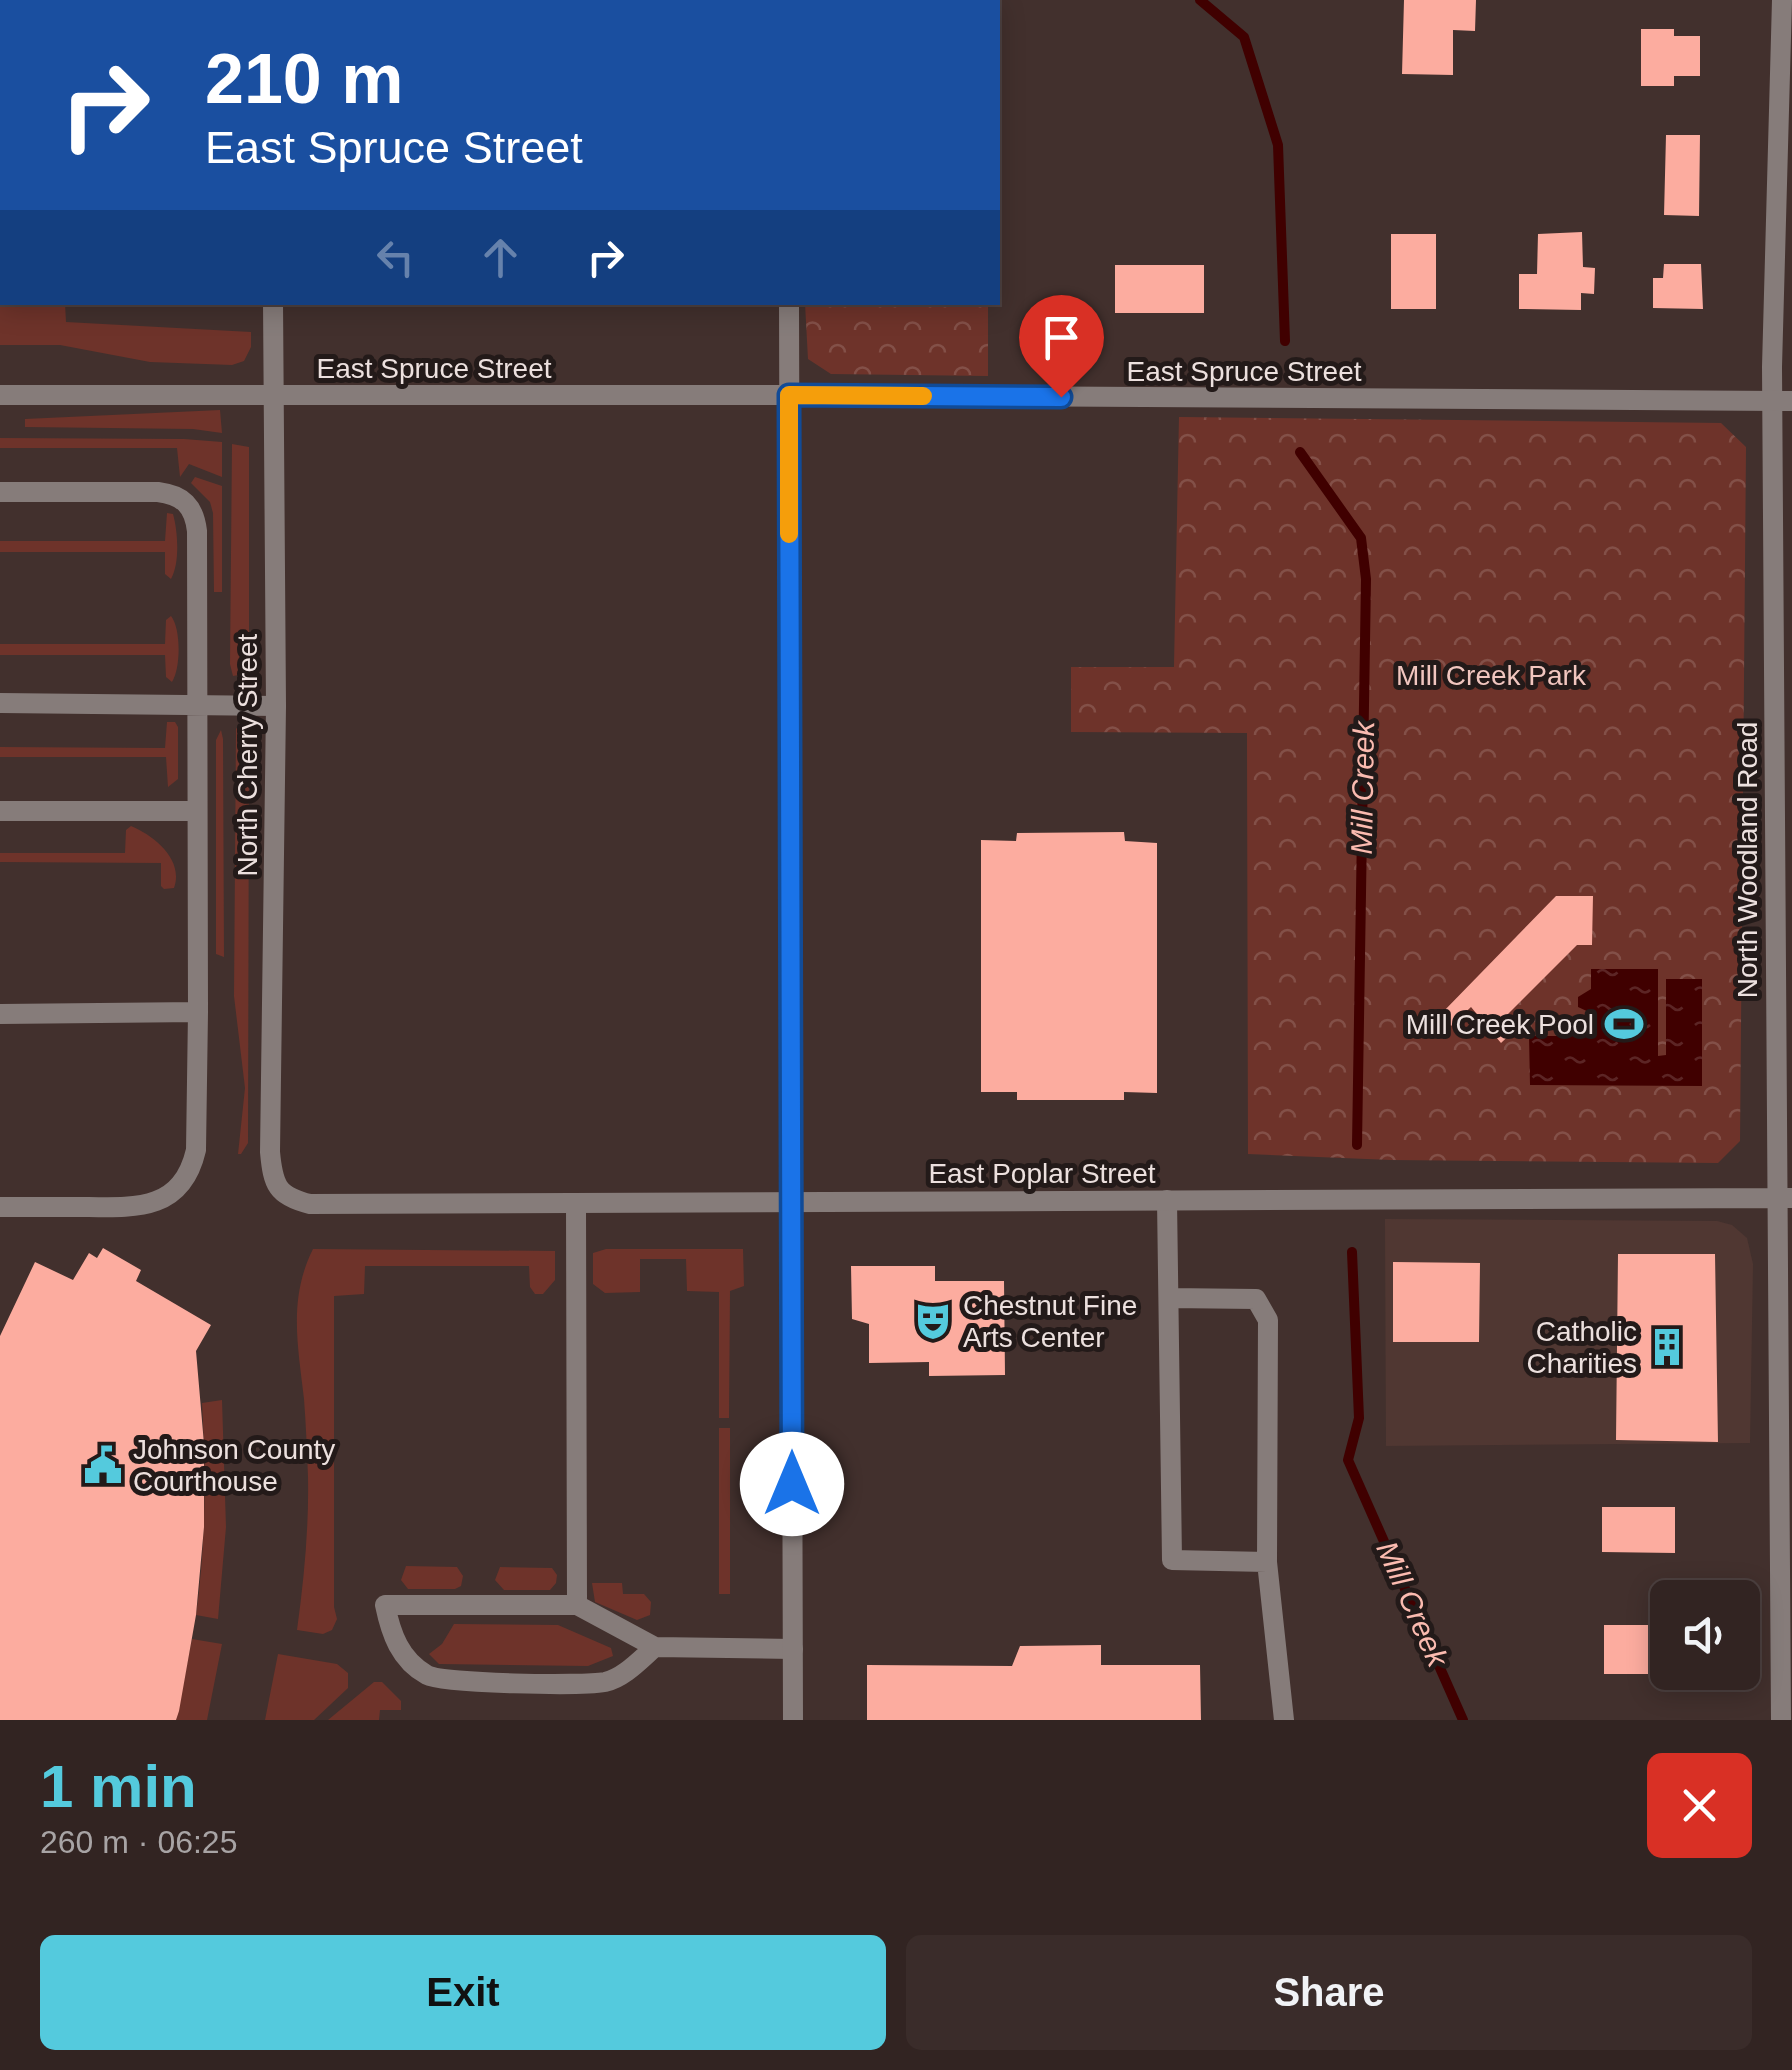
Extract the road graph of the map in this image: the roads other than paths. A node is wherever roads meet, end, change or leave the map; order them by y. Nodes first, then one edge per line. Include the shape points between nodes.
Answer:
1 (1782, 0) edge
2 (273, 305) edge
3 (789, 305) edge
4 (0, 395) edge
5 (276, 395) junction
6 (789, 395) junction
7 (1782, 402) edge
8 (0, 492) edge
9 (0, 703) edge
10 (197, 705) junction
11 (276, 706) junction
12 (0, 811) edge
13 (197, 811) junction
14 (198, 1012) junction
15 (0, 1014) edge
16 (1784, 1198) edge
17 (292, 1200) joint
18 (1167, 1200) junction
19 (576, 1202) junction
20 (790, 1202) junction
21 (0, 1207) edge
22 (1169, 1298) junction
23 (1268, 1562) junction
24 (576, 1605) junction
25 (655, 1647) junction
26 (793, 1649) junction
27 (1784, 1712) edge
28 (793, 1720) edge
29 (1284, 1720) edge

1 - 7 street, North Woodland Road
2 - 5 street, North Cherry Street
3 - 6 street
4 - 5 street, East Spruce Street
5 - 6 street, East Spruce Street
5 - 11 street, North Cherry Street
6 - 7 street, East Spruce Street
6 - 20 street
7 - 16 street, North Woodland Road
8 - 10 street via 158,492 174,494 192,508
9 - 10 street
10 - 11 street
10 - 13 street
11 - 17 street, North Cherry Street via 270,1152 275,1181
12 - 13 street
13 - 14 street
14 - 15 street
14 - 21 street via 196,1150 183,1183 142,1206
16 - 18 street, East Poplar Street
16 - 27 street, North Woodland Road
17 - 19 street, East Poplar Street
18 - 20 street, East Poplar Street
18 - 22 street
19 - 20 street, East Poplar Street
19 - 24 street
20 - 26 street
22 - 23 street via 1256,1299 1268,1320
22 - 23 street via 1172,1560
23 - 29 street
24 - 25 street
24 - 25 street via 385,1605 398,1648 413,1665 430,1677 457,1682 606,1682
25 - 26 street
26 - 28 street

